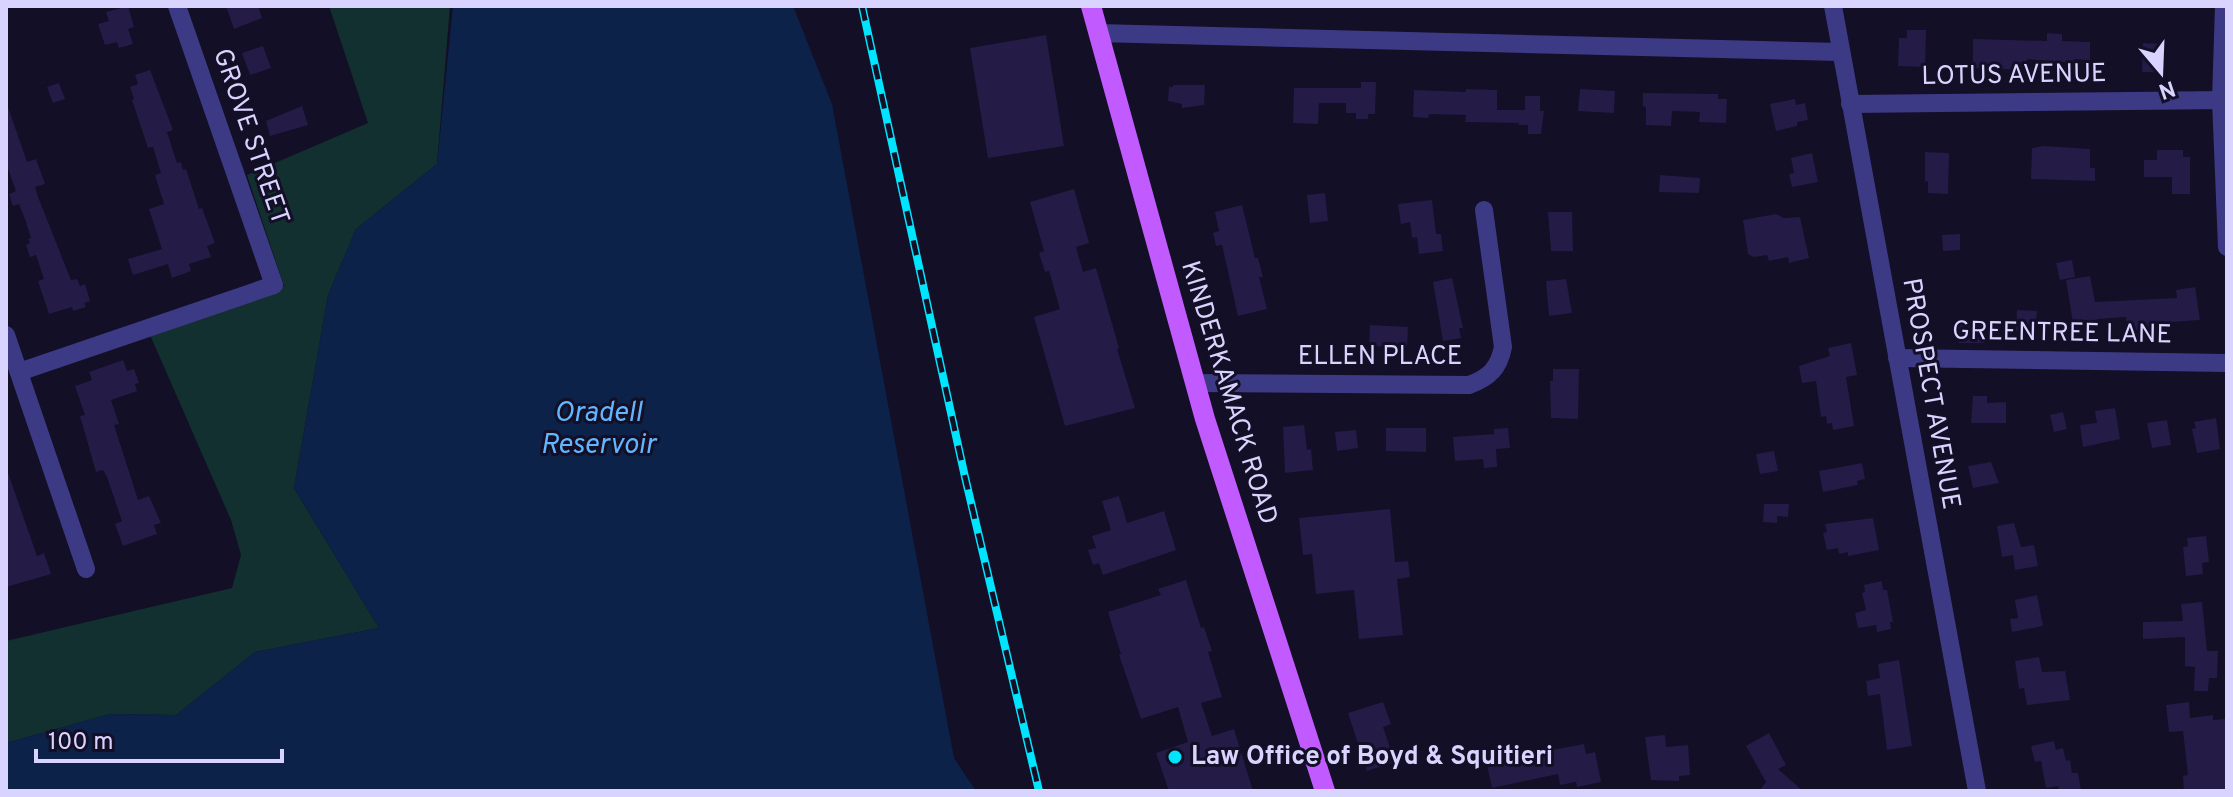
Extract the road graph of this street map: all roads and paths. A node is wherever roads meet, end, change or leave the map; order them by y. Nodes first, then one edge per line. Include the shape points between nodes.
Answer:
1 (177, 6) edge
2 (1091, 6) edge
3 (1833, 6) edge
4 (2224, 6) edge
5 (1098, 33) junction
6 (1841, 52) junction
7 (2224, 100) edge
8 (1850, 104) junction
9 (1484, 210) dead end
10 (2227, 247) edge
11 (6, 335) edge
12 (1897, 358) junction
13 (2227, 363) edge
14 (19, 372) junction
15 (1195, 383) junction
16 (86, 569) dead end
17 (1325, 791) edge
18 (1977, 791) edge

1 - 14 street, GROVE STREET via 274,285
2 - 5 main road, KINDERKAMACK ROAD
3 - 6 street, PROSPECT AVENUE
4 - 7 street
5 - 6 street
5 - 15 main road, KINDERKAMACK ROAD
6 - 8 street, PROSPECT AVENUE
7 - 8 street, LOTUS AVENUE
7 - 10 street
8 - 12 street, PROSPECT AVENUE
9 - 15 street, ELLEN PLACE via 1503,347 1483,380 1469,385
11 - 14 street
12 - 13 street, GREENTREE LANE
12 - 18 street, PROSPECT AVENUE
14 - 16 street
15 - 17 main road, KINDERKAMACK ROAD

